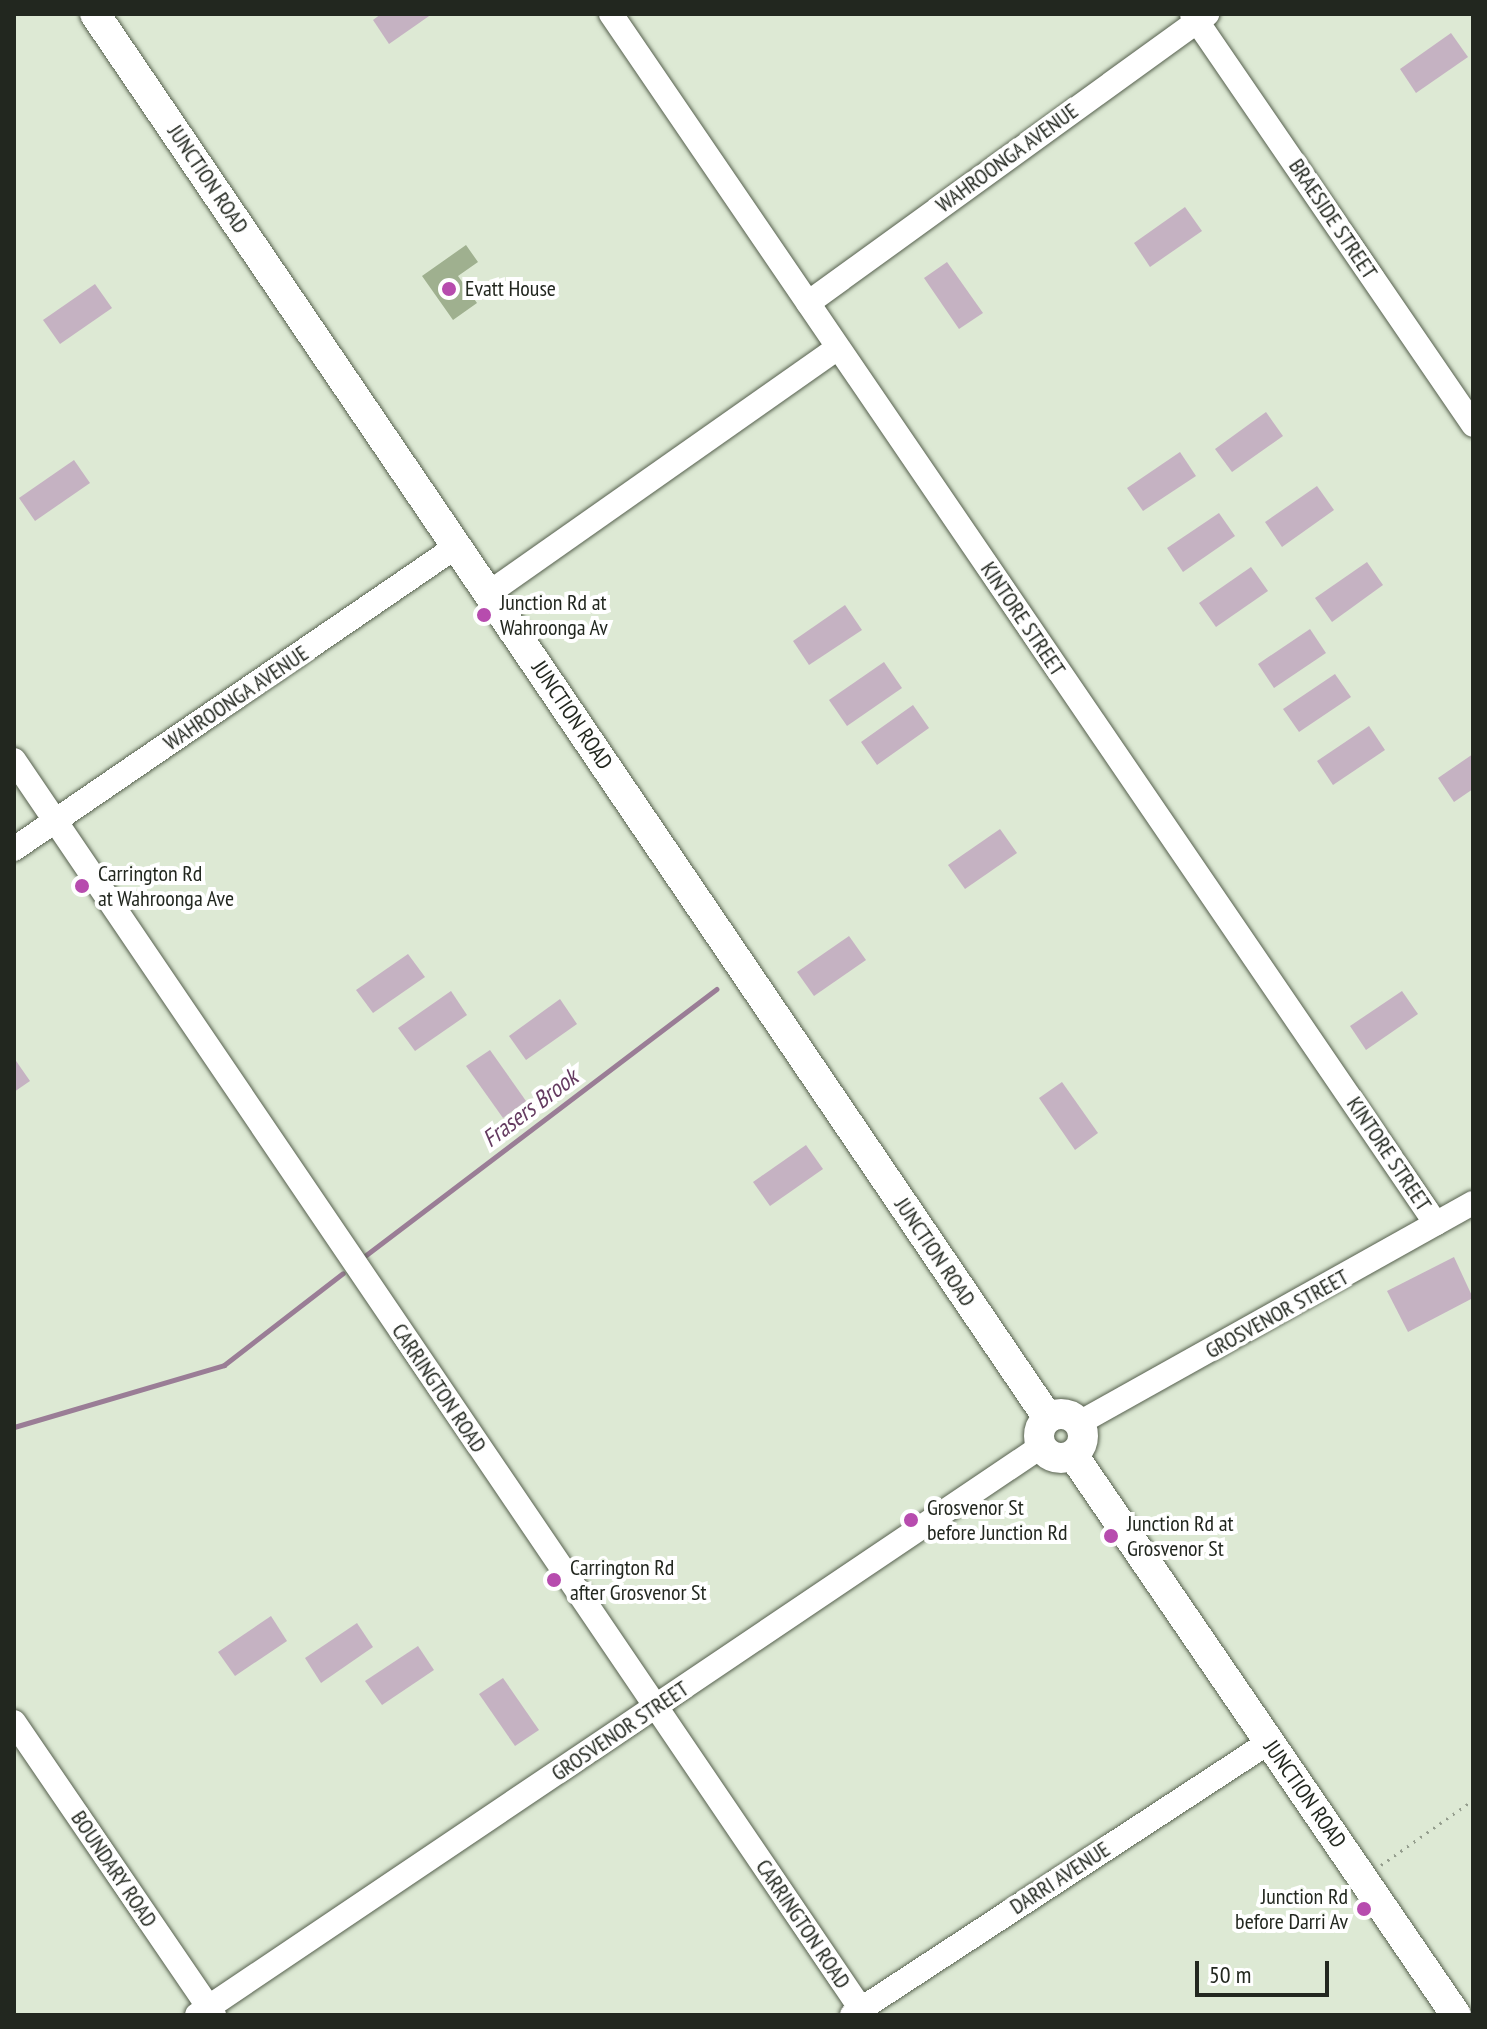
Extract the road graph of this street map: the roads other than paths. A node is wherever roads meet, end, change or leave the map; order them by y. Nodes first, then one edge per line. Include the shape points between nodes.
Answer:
1 (95, 14) edge
2 (611, 14) edge
3 (1199, 16) edge
4 (808, 303) junction
5 (838, 348) junction
6 (1473, 425) edge
7 (457, 546) junction
8 (489, 593) junction
9 (14, 760) edge
10 (55, 821) junction
11 (14, 849) edge
12 (1473, 1203) edge
13 (1436, 1224) junction
14 (1079, 1423) junction
15 (1045, 1432) junction
16 (1073, 1455) junction
17 (656, 1707) junction
18 (14, 1722) edge
19 (1269, 1742) junction
20 (207, 2012) edge
21 (859, 2013) edge
22 (1456, 2015) edge

1 - 7 main road, JUNCTION ROAD
2 - 4 street, KINTORE STREET
3 - 4 street, WAHROONGA AVENUE
3 - 6 street, BRAESIDE STREET
4 - 5 street, KINTORE STREET
5 - 8 street
5 - 13 street, KINTORE STREET
7 - 8 main road, JUNCTION ROAD
7 - 10 street, WAHROONGA AVENUE
8 - 15 main road, JUNCTION ROAD
9 - 10 street, CARRINGTON ROAD
10 - 11 street, WAHROONGA AVENUE
10 - 17 street, CARRINGTON ROAD
12 - 13 street, GROSVENOR STREET
13 - 14 street, GROSVENOR STREET
14 - 15 main road via 1064,1414
14 - 16 main road via 1083,1440
15 - 16 main road via 1055,1457
15 - 17 street, GROSVENOR STREET
16 - 19 main road, JUNCTION ROAD
17 - 20 street, GROSVENOR STREET
17 - 21 street, CARRINGTON ROAD
18 - 20 street, BOUNDARY ROAD
19 - 21 street, DARRI AVENUE
19 - 22 main road, JUNCTION ROAD

